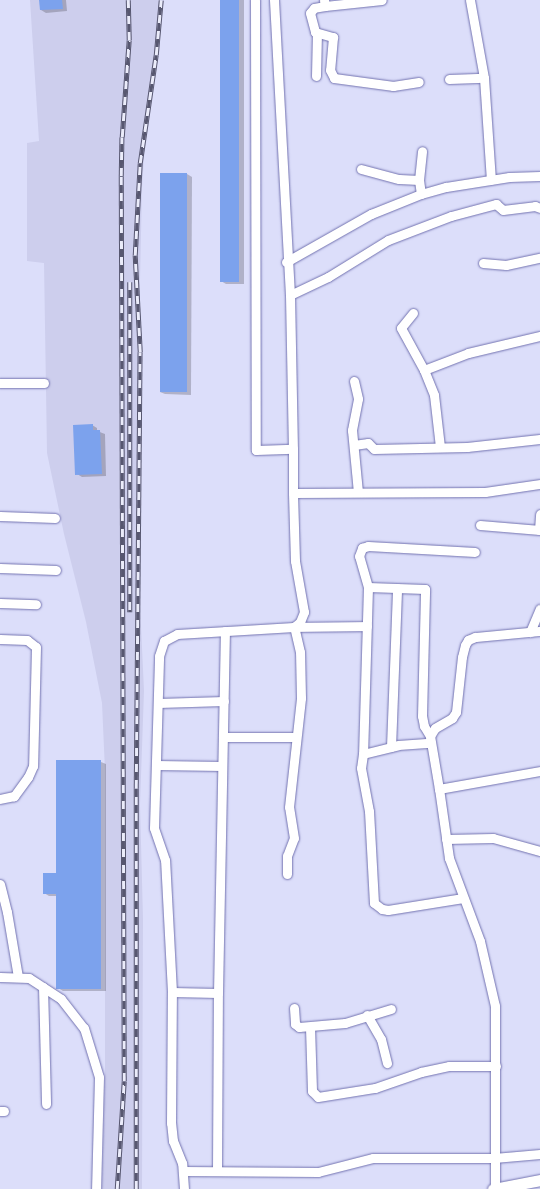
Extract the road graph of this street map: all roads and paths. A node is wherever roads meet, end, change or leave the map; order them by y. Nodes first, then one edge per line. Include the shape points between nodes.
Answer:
1 (255, 0) edge
2 (274, 0) edge
3 (382, 0) edge
4 (470, 0) edge
5 (339, 2) edge
6 (325, 3) edge
7 (317, 33) junction
8 (316, 76) dead end
9 (484, 78) junction
10 (448, 79) dead end
11 (419, 82) dead end
12 (422, 152) dead end
13 (361, 169) dead end
14 (540, 176) edge
15 (419, 180) junction
16 (491, 180) junction
17 (421, 194) junction
18 (540, 208) edge
19 (540, 258) edge
20 (286, 262) junction
21 (483, 263) dead end
22 (290, 295) junction
23 (413, 313) dead end
24 (540, 336) edge
25 (424, 370) junction
26 (354, 381) dead end
27 (0, 383) edge
28 (44, 383) dead end
29 (540, 439) edge
30 (354, 445) junction
31 (440, 447) junction
32 (293, 449) junction
33 (540, 484) edge
34 (294, 492) junction
35 (358, 492) junction
36 (540, 514) edge
37 (0, 516) edge
38 (55, 518) dead end
39 (480, 526) dead end
40 (539, 530) edge
41 (475, 552) dead end
42 (0, 568) edge
43 (56, 570) dead end
44 (368, 588) junction
45 (397, 588) junction
46 (0, 603) edge
47 (36, 604) dead end
48 (540, 609) edge
49 (367, 626) junction
50 (294, 627) junction
51 (226, 631) junction
52 (540, 631) edge
53 (530, 632) junction
54 (0, 639) edge
55 (224, 701) junction
56 (158, 703) junction
57 (223, 737) junction
58 (296, 737) junction
59 (430, 740) junction
60 (391, 747) junction
61 (363, 754) junction
62 (156, 765) junction
63 (222, 766) junction
64 (540, 771) edge
65 (439, 788) junction
66 (0, 799) edge
67 (446, 839) junction
68 (540, 851) edge
69 (287, 874) dead end
70 (0, 884) edge
71 (464, 898) junction
72 (0, 977) edge
73 (18, 977) junction
74 (43, 987) junction
75 (172, 992) junction
76 (218, 993) junction
77 (294, 1008) dead end
78 (391, 1008) dead end
79 (368, 1015) junction
80 (310, 1027) junction
81 (387, 1063) dead end
82 (496, 1066) junction
83 (46, 1104) dead end
84 (540, 1154) edge
85 (494, 1158) junction
86 (183, 1171) junction
87 (216, 1171) junction
88 (539, 1183) edge
89 (96, 1189) edge
90 (184, 1189) edge
91 (494, 1189) edge

1 - 32 street via 257,273 254,442 256,450
2 - 20 street
3 - 5 street
4 - 9 street
5 - 6 street
6 - 7 street via 310,11 313,30
7 - 8 street
7 - 11 street via 333,37 330,70 334,78 393,86
9 - 10 street
9 - 16 street
12 - 15 street
13 - 15 street via 399,179
14 - 16 street
15 - 17 street
16 - 17 street
17 - 20 street via 371,214
18 - 22 street via 503,210 496,204 451,216 388,240 328,277
19 - 21 street via 506,264
20 - 22 street
22 - 32 street
23 - 25 street via 401,328
24 - 25 street via 468,352
25 - 31 street via 434,395
26 - 30 street via 358,399 352,430
27 - 28 street
29 - 31 street via 499,445
30 - 31 street via 368,443 374,449
30 - 35 street
32 - 34 street
33 - 35 street via 485,492
34 - 35 street
34 - 50 street via 295,561 304,612
36 - 40 street
37 - 38 street
39 - 40 street
41 - 44 street via 368,546 359,551
42 - 43 street
44 - 45 street
44 - 49 street
45 - 59 street via 426,589 422,716
45 - 60 street
46 - 47 street
48 - 53 street
49 - 50 street
49 - 61 street
50 - 51 street
50 - 58 street via 300,652 301,683
51 - 55 street
51 - 56 street via 177,634 164,641 160,656
52 - 53 street
53 - 59 street via 468,640 462,656 456,712 435,728
54 - 66 street via 27,640 36,647 33,766 14,796
55 - 56 street
55 - 57 street
56 - 62 street
57 - 58 street
57 - 63 street
58 - 69 street via 289,807 294,838 286,856
59 - 60 street
59 - 65 street
60 - 61 street
61 - 71 street via 374,903 388,910
62 - 63 street
62 - 75 street via 154,828 165,860
63 - 76 street
64 - 65 street
65 - 67 street
67 - 68 street via 493,838
67 - 71 street via 449,858
70 - 73 street
71 - 82 street via 480,941 495,1006
72 - 73 street
73 - 74 street via 29,978
74 - 83 street
74 - 89 street via 75,1013 91,1043 99,1077
75 - 76 street
75 - 86 street via 172,1131
76 - 87 street
77 - 80 street via 297,1027
78 - 79 street
79 - 80 street via 345,1023
79 - 81 street via 381,1039
80 - 82 street via 312,1091 318,1097 376,1088 448,1066
82 - 85 street
84 - 85 street
85 - 87 street via 373,1158 318,1172
85 - 91 street
86 - 87 street
86 - 90 street
88 - 91 main road

